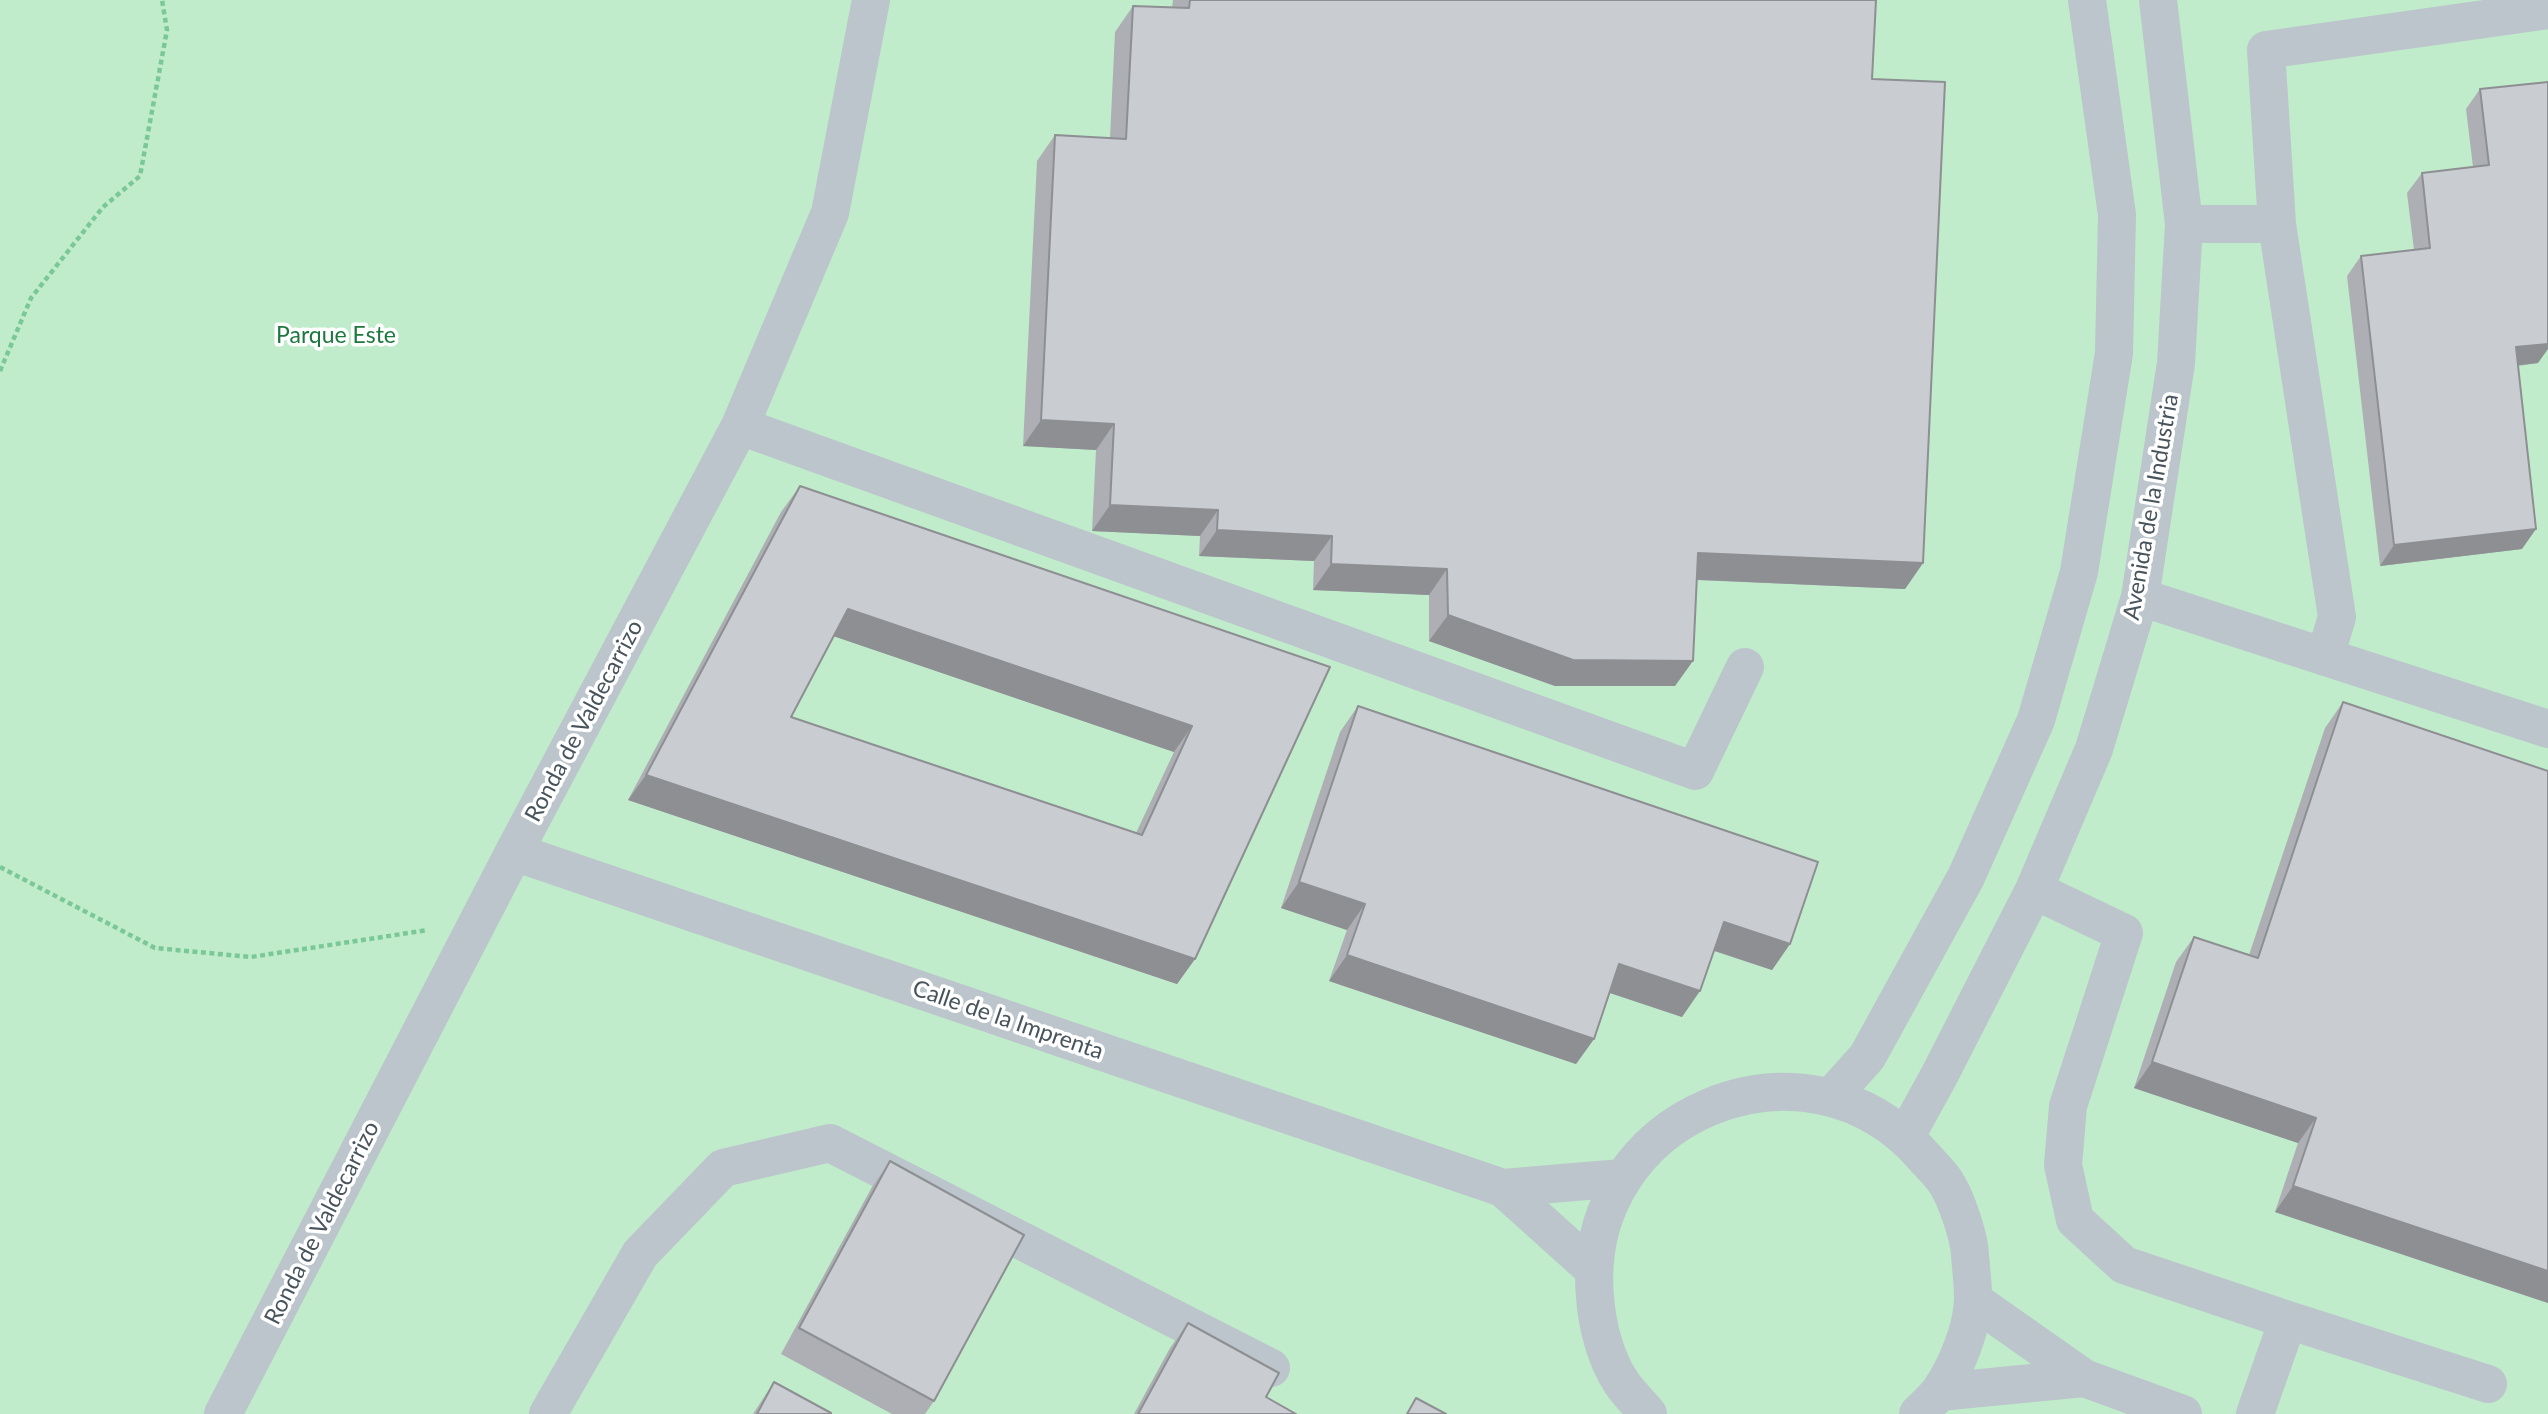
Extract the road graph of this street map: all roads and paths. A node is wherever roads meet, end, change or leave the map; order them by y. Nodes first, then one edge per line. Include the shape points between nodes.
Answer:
1 (162, 0) edge
2 (872, 0) edge
3 (2087, 0) edge
4 (2158, 0) edge
5 (2548, 10) edge
6 (2184, 224) junction
7 (2277, 224) junction
8 (0, 371) edge
9 (740, 426) junction
10 (2140, 597) junction
11 (2325, 657) junction
12 (1745, 667) dead end
13 (2548, 729) edge
14 (514, 852) junction
15 (0, 867) edge
16 (2034, 890) junction
17 (478, 922) junction
18 (1831, 1097) junction
19 (1906, 1136) junction
20 (1622, 1178) junction
21 (1503, 1188) junction
22 (1592, 1268) junction
23 (1973, 1300) junction
24 (2288, 1320) junction
25 (1271, 1368) edge
26 (2084, 1378) junction
27 (2488, 1384) dead end
28 (1929, 1403) edge
29 (223, 1414) edge
30 (548, 1414) edge
31 (1648, 1414) edge
32 (2183, 1414) edge
33 (2255, 1414) edge

1 - 8 path via 167,30 140,176 103,207 31,298
2 - 9 street, Ronda de Valdecarrizo via 830,213
3 - 18 street via 2118,215 2114,353 2079,572 2036,720 1966,877 1867,1057
4 - 6 street, Avenida de la Industria
5 - 7 street via 2266,50
6 - 7 street
6 - 10 street, Avenida de la Industria via 2176,363
7 - 11 street via 2337,617
9 - 12 street via 1695,771
9 - 14 street, Ronda de Valdecarrizo
10 - 11 street
10 - 16 street, Avenida de la Industria via 2094,749
11 - 13 street
14 - 17 street, Ronda de Valdecarrizo
14 - 21 street, Calle de la Imprenta
15 - 17 path via 155,948 251,957
16 - 19 street, Avenida de la Industria
16 - 24 street via 2124,933 2068,1106 2063,1165 2075,1220 2124,1265
17 - 29 street, Ronda de Valdecarrizo
18 - 19 street via 1870,1112
18 - 20 street via 1772,1091 1713,1104 1662,1133
19 - 23 street via 1951,1193 1969,1239
20 - 21 street, Calle de la Imprenta
20 - 22 street via 1601,1221
21 - 22 street, Calle de la Imprenta
22 - 31 street via 1597,1326 1620,1381
23 - 26 street
23 - 28 street via 1963,1348
24 - 27 street
24 - 33 street
25 - 30 street via 830,1143 723,1168 640,1254
26 - 28 street
26 - 32 street

